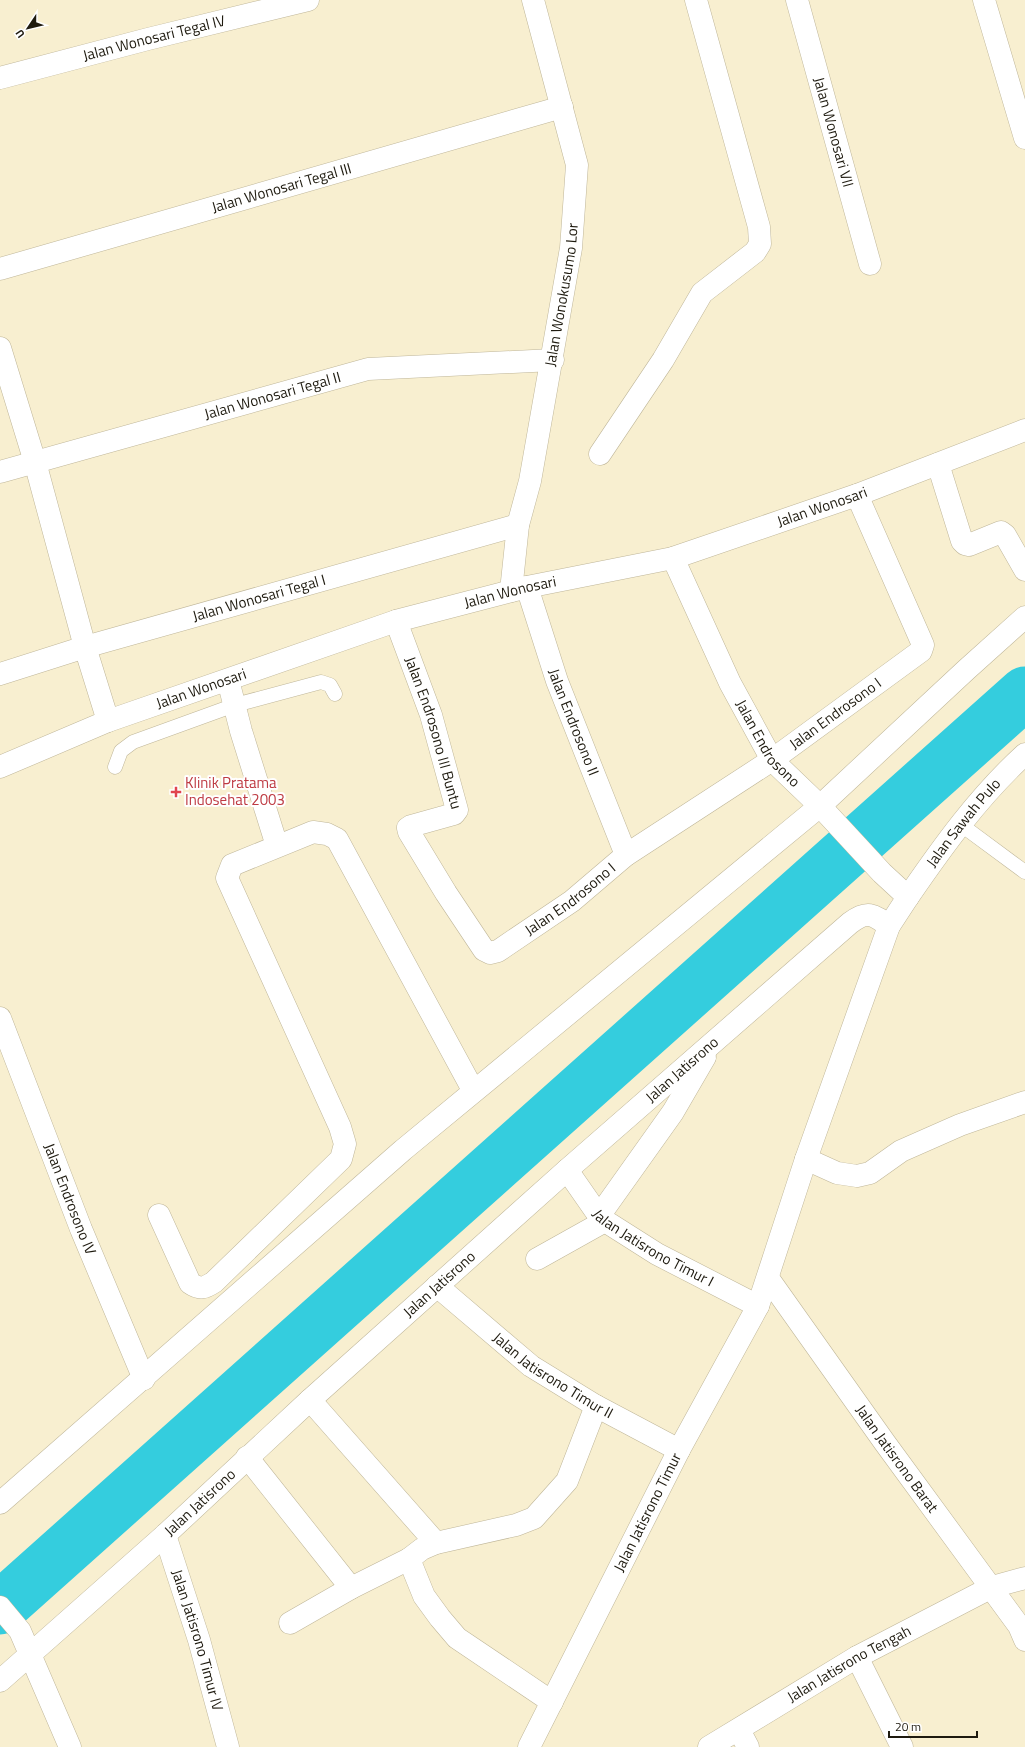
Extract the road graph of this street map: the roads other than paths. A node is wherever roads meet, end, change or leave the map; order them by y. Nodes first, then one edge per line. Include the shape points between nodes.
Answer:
1 (308, 0) edge
2 (533, 0) edge
3 (696, 0) edge
4 (797, 0) edge
5 (984, 0) edge
6 (0, 78) edge
7 (562, 107) junction
8 (1025, 138) edge
9 (870, 264) dead end
10 (0, 269) edge
11 (0, 348) edge
12 (553, 360) junction
13 (1025, 430) edge
14 (600, 454) dead end
15 (35, 462) junction
16 (938, 464) junction
17 (0, 472) edge
18 (857, 495) junction
19 (518, 525) junction
20 (673, 558) junction
21 (1025, 570) edge
22 (519, 589) junction
23 (1025, 618) edge
24 (396, 622) junction
25 (85, 647) junction
26 (0, 674) edge
27 (228, 680) junction
28 (335, 694) dead end
29 (235, 705) junction
30 (108, 721) junction
31 (1025, 754) edge
32 (772, 760) junction
33 (0, 767) edge
34 (115, 767) dead end
35 (824, 812) junction
36 (960, 824) junction
37 (277, 846) junction
38 (626, 855) junction
39 (1025, 872) edge
40 (908, 897) junction
41 (889, 926) junction
42 (490, 953) joint
43 (0, 1018) edge
44 (715, 1040) junction
45 (473, 1090) junction
46 (1025, 1102) edge
47 (806, 1159) junction
48 (567, 1170) junction
49 (159, 1215) dead end
50 (602, 1218) junction
51 (537, 1259) dead end
52 (768, 1278) junction
53 (438, 1286) junction
54 (758, 1306) junction
55 (144, 1378) junction
56 (310, 1400) junction
57 (596, 1406) junction
58 (679, 1450) junction
59 (247, 1457) junction
60 (0, 1503) edge
61 (165, 1535) junction
62 (436, 1543) junction
63 (409, 1558) junction
64 (1025, 1578) edge
65 (992, 1587) junction
66 (351, 1588) junction
67 (0, 1606) edge
68 (290, 1623) dead end
69 (1025, 1640) edge
70 (29, 1654) junction
71 (857, 1657) junction
72 (0, 1680) edge
73 (552, 1702) junction
74 (744, 1739) edge
75 (70, 1747) edge
76 (228, 1747) edge
77 (529, 1747) edge
78 (709, 1747) edge
79 (902, 1747) edge

1 - 6 street, Jalan Wonosari Tegal IV
2 - 7 street, Jalan Wonokusumo Lor
3 - 14 street via 759,227 760,244 755,252 702,293 663,360
4 - 9 street, Jalan Wonosari VII
5 - 8 street
7 - 10 street, Jalan Wonosari Tegal III
7 - 12 street, Jalan Wonokusumo Lor via 577,165 571,248
11 - 15 street
12 - 15 street, Jalan Wonosari Tegal II via 368,369
12 - 19 street, Jalan Wonokusumo Lor via 530,482
13 - 16 street, Jalan Wonosari
15 - 17 street, Jalan Wonosari Tegal II
15 - 25 street
16 - 18 street, Jalan Wonosari
16 - 21 street via 962,541 969,544 1000,532
18 - 20 street, Jalan Wonosari
18 - 32 street, Jalan Endrosono I via 923,646 921,651
19 - 22 street, Jalan Wonokusumo Lor
19 - 25 street, Jalan Wonosari Tegal I
20 - 22 street, Jalan Wonosari
20 - 32 street, Jalan Endrosono via 730,683
22 - 24 street, Jalan Wonosari
22 - 38 street, Jalan Endrosono II
23 - 35 street via 966,670
24 - 27 street, Jalan Wonosari
24 - 42 street, Jalan Endrosono III Buntu via 431,715 457,810 454,814 411,826 408,828 409,832 484,950
25 - 26 street, Jalan Wonosari Tegal I
25 - 30 street
27 - 29 street
27 - 30 street, Jalan Wonosari
28 - 29 lane via 330,685 322,682
29 - 34 lane via 133,742 121,751
29 - 37 street
30 - 33 street, Jalan Wonosari
31 - 36 street, Jalan Sawah Pulo
32 - 35 street, Jalan Endrosono
32 - 38 street, Jalan Endrosono I
35 - 40 street, Jalan Endrosono
35 - 45 street
36 - 39 lane
36 - 40 street, Jalan Sawah Pulo
37 - 45 street via 313,832 337,839
37 - 49 street via 232,865 227,878 340,1127 345,1144 341,1158 220,1277 205,1288 197,1288 190,1283
38 - 42 street, Jalan Endrosono I via 572,900 498,951
40 - 41 street
41 - 44 street, Jalan Jatisrono via 875,916 867,914 858,917
41 - 47 street
43 - 55 street, Jalan Endrosono IV via 81,1229
44 - 48 street, Jalan Jatisrono
44 - 50 street via 673,1112
45 - 55 street
46 - 47 street via 960,1125 901,1151 870,1173 857,1176 837,1173
47 - 52 street
48 - 50 street, Jalan Jatisrono Timur I
48 - 53 street, Jalan Jatisrono
50 - 51 street
50 - 54 street, Jalan Jatisrono Timur I via 657,1254
52 - 54 street, Jalan Jatisrono Timur
52 - 65 street, Jalan Jatisrono Barat via 884,1444
53 - 56 street, Jalan Jatisrono
53 - 57 street, Jalan Jatisrono Timur II via 531,1366
54 - 58 street, Jalan Jatisrono Timur
55 - 60 street
56 - 59 street, Jalan Jatisrono
56 - 62 street
57 - 58 street, Jalan Jatisrono Timur II
57 - 62 street via 568,1481 534,1518 516,1525
58 - 73 street, Jalan Jatisrono Timur
59 - 61 street, Jalan Jatisrono
59 - 66 street
61 - 70 street, Jalan Jatisrono
61 - 76 street, Jalan Jatisrono Timur IV via 199,1640
62 - 63 street
63 - 66 street
63 - 73 street via 424,1596 457,1638
64 - 65 street, Jalan Jatisrono Tengah
65 - 69 street, Jalan Jatisrono Barat via 1019,1626
65 - 71 street, Jalan Jatisrono Tengah
66 - 68 street
67 - 70 street via 20,1630
70 - 72 street, Jalan Jatisrono
70 - 75 street
71 - 74 street, Jalan Jatisrono Tengah
71 - 79 street
73 - 77 street, Jalan Jatisrono Timur
74 - 78 street, Jalan Jatisrono Tengah

